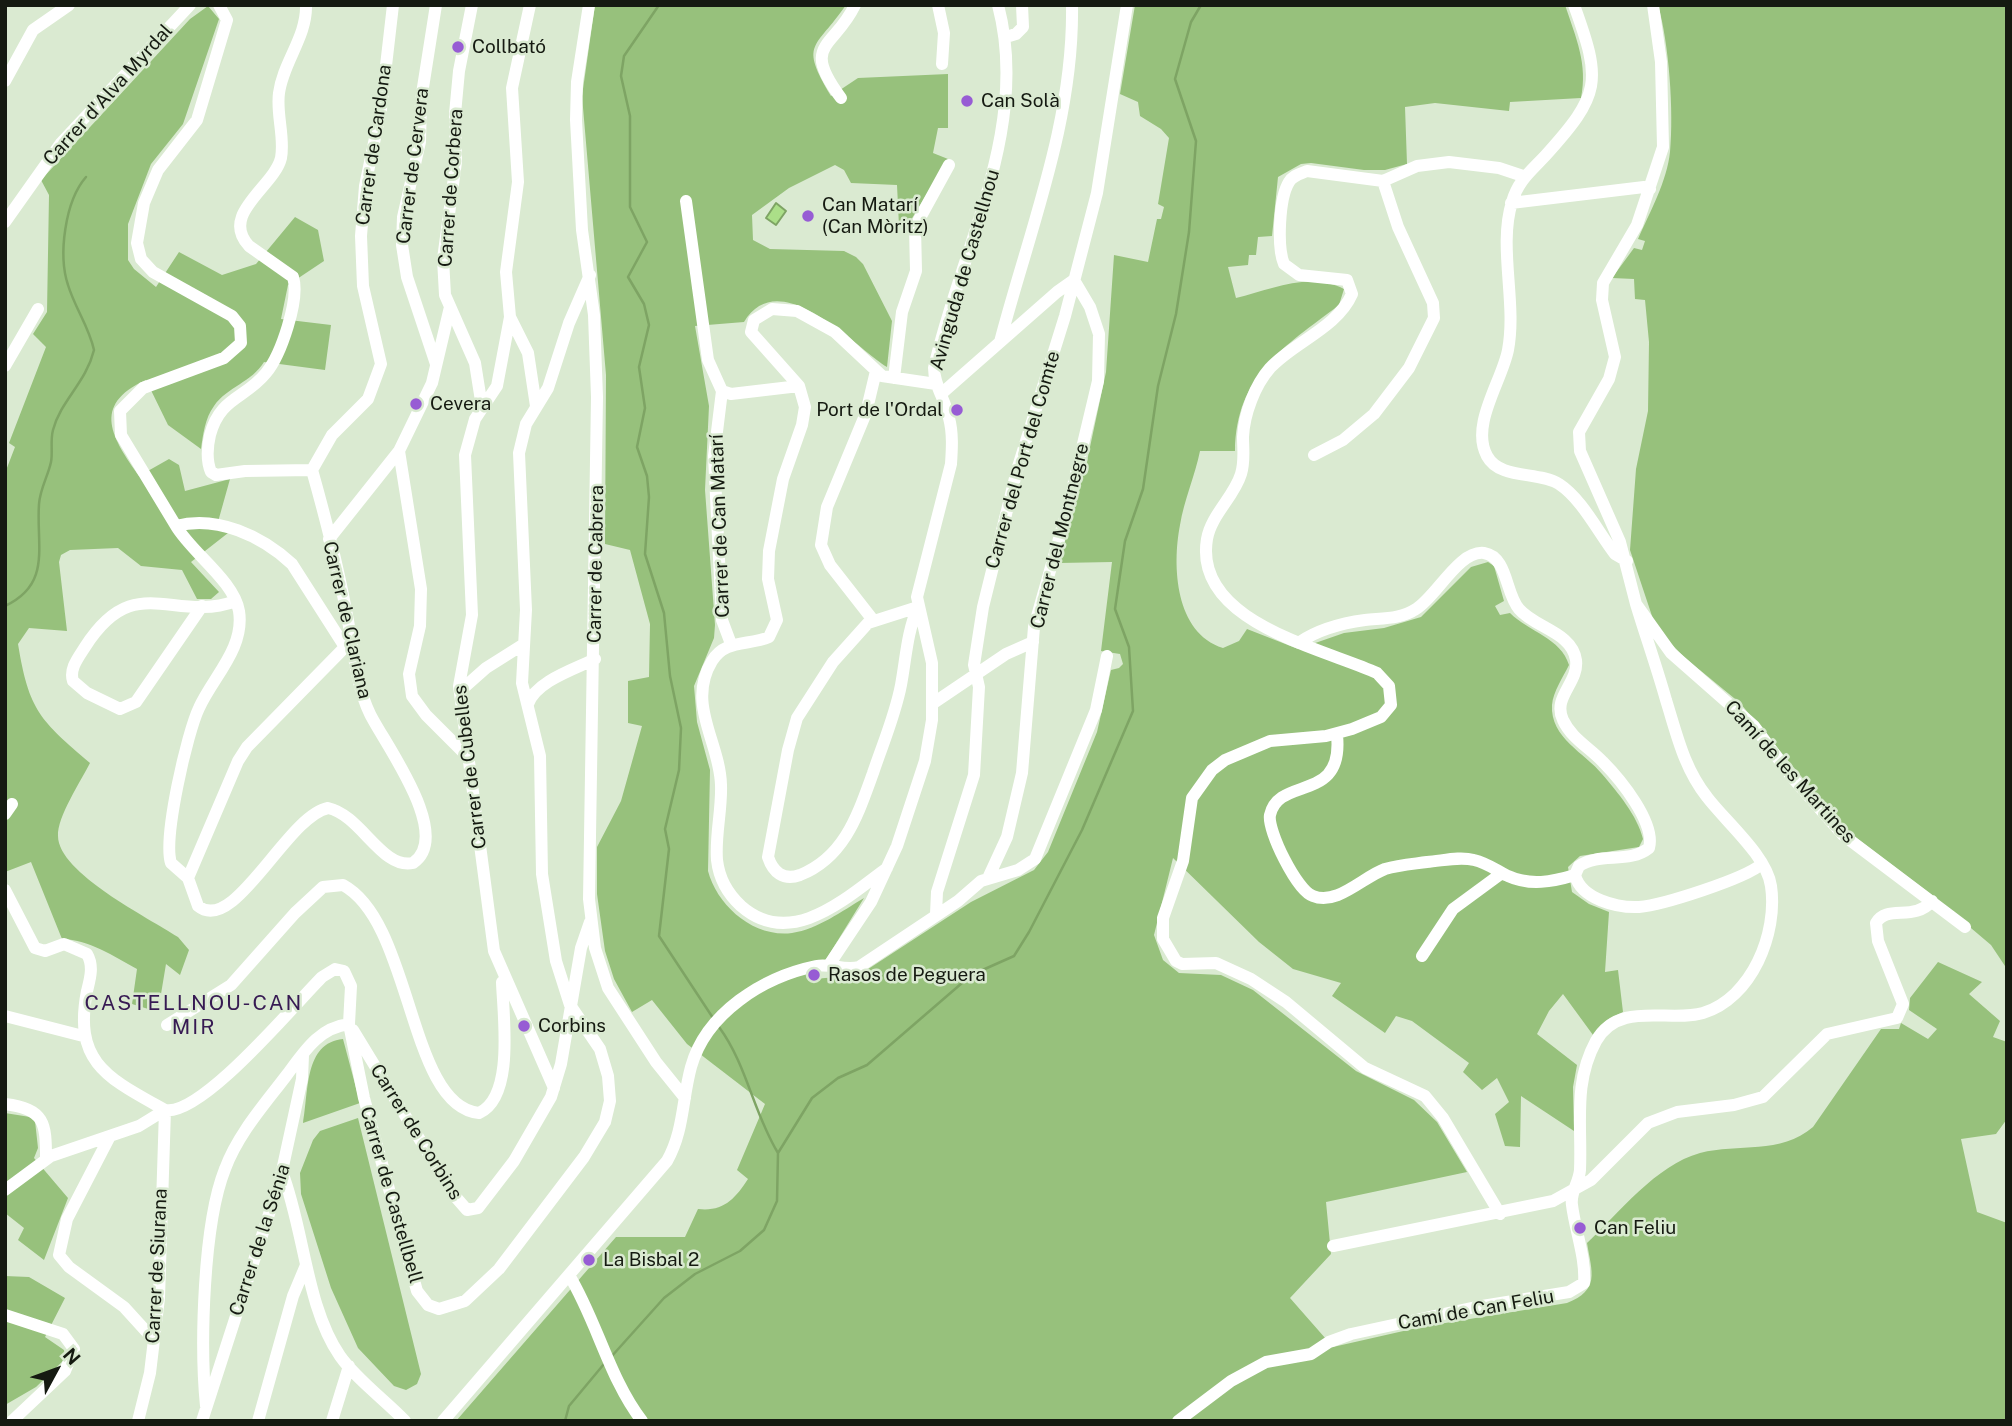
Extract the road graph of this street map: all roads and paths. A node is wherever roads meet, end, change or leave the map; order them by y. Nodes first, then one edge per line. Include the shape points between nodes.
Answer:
1 (69, 5) edge
2 (190, 5) edge
3 (219, 5) edge
4 (306, 5) edge
5 (393, 5) edge
6 (436, 5) edge
7 (472, 5) edge
8 (530, 5) edge
9 (589, 5) edge
10 (855, 5) edge
11 (938, 5) edge
12 (998, 5) edge
13 (1022, 5) edge
14 (1072, 5) edge
15 (1127, 5) edge
16 (1574, 5) edge
17 (1653, 5) edge
18 (1006, 37) junction
19 (942, 64) dead end
20 (5, 81) edge
21 (841, 98) dead end
22 (950, 165) dead end
23 (1523, 176) junction
24 (1383, 181) junction
25 (1650, 189) junction
26 (686, 201) dead end
27 (1511, 203) junction
28 (5, 222) edge
29 (590, 275) junction
30 (1074, 281) junction
31 (450, 307) junction
32 (38, 309) dead end
33 (510, 317) junction
34 (1000, 343) junction
35 (436, 364) junction
36 (5, 366) edge
37 (876, 371) junction
38 (894, 378) junction
39 (799, 386) junction
40 (939, 389) junction
41 (722, 391) junction
42 (482, 407) junction
43 (536, 407) junction
44 (399, 451) junction
45 (1314, 455) dead end
46 (312, 470) junction
47 (176, 526) junction
48 (329, 539) junction
49 (1627, 561) junction
50 (236, 601) junction
51 (1636, 604) junction
52 (202, 606) junction
53 (918, 607) junction
54 (873, 621) junction
55 (1033, 642) junction
56 (1300, 642) junction
57 (348, 644) junction
58 (524, 644) junction
59 (731, 644) junction
60 (1107, 656) dead end
61 (594, 659) junction
62 (976, 676) junction
63 (460, 691) junction
64 (528, 704) junction
65 (932, 704) junction
66 (1337, 735) junction
67 (468, 757) junction
68 (1762, 864) junction
69 (887, 867) junction
70 (1502, 873) junction
71 (1575, 875) junction
72 (989, 876) junction
73 (188, 878) junction
74 (5, 890) edge
75 (1932, 901) junction
76 (936, 915) junction
77 (592, 918) junction
78 (1965, 927) dead end
79 (1422, 956) dead end
80 (829, 965) junction
81 (502, 975) junction
82 (570, 1005) junction
83 (5, 1016) edge
84 (349, 1024) junction
85 (167, 1025) dead end
86 (83, 1036) junction
87 (303, 1055) junction
88 (554, 1088) junction
89 (685, 1098) junction
90 (5, 1104) edge
91 (164, 1110) junction
92 (110, 1136) junction
93 (46, 1159) junction
94 (282, 1172) junction
95 (5, 1189) edge
96 (1571, 1193) junction
97 (1500, 1214) junction
98 (1334, 1246) dead end
99 (306, 1264) junction
100 (569, 1275) junction
101 (5, 1315) edge
102 (154, 1340) junction
103 (349, 1366) junction
104 (206, 1406) junction
105 (5, 1415) edge
106 (15, 1417) edge
107 (138, 1421) edge
108 (202, 1421) edge
109 (258, 1421) edge
110 (332, 1421) edge
111 (405, 1421) edge
112 (443, 1421) edge
113 (642, 1421) edge
114 (1178, 1421) edge

1 - 20 street via 33,30
2 - 28 street, Carrer d'Alva Myrdal via 61,143
3 - 47 street via 227,20 197,120 158,170 144,203 137,243 141,259 153,272 232,316 240,326 241,343 224,358 143,388 123,405 118,419 121,435
4 - 46 street via 279,95 281,157 274,174 246,207 241,223 244,240 293,277 294,303 265,374 217,415 207,457 216,475
5 - 46 street, Carrer de Cardona via 361,236 363,286 381,364 368,399 332,435
6 - 35 street, Carrer de Cervera via 402,245 407,277
7 - 31 street, Carrer de Corbera via 459,71 456,162 445,231 445,295
8 - 33 street via 512,88 518,173 506,272
9 - 29 street, Carrer de Cabrera via 576,120 582,230
10 - 21 street via 821,57 824,72
11 - 19 street via 944,33
12 - 18 street, Avinguda de Castellnou
13 - 18 street via 1023,27
14 - 34 street via 1071,51 1049,174
15 - 30 street, Carrer del Port del Comte via 1097,193
16 - 23 street via 1592,58 1591,91 1554,145
17 - 25 street, Camí de les Martines via 1661,62 1663,147
18 - 40 street, Avinguda de Castellnou via 1001,140 937,355 934,368
22 - 38 street via 915,227 916,271 902,312
23 - 24 street via 1472,163 1429,163
23 - 27 street
24 - 45 street via 1433,303 1434,318 1409,368 1374,414 1343,440
24 - 56 street via 1307,172 1287,184 1280,239 1284,264 1299,275 1347,280 1352,293 1340,313 1271,367 1257,388 1244,428 1242,471 1208,536 1206,551 1212,571 1229,603 1263,628
25 - 27 street
25 - 49 street, Camí de les Martines via 1633,235 1603,283 1602,300 1615,358 1609,379 1582,424 1578,442
26 - 41 street via 708,360
27 - 49 street via 1511,332 1485,419 1485,453 1500,469 1562,486 1615,554
29 - 43 street via 548,388
29 - 61 street, Carrer de Cabrera via 597,397
30 - 34 street
30 - 55 street, Carrer del Montnegre via 1099,334 1098,381
30 - 62 street, Carrer del Port del Comte via 990,578 975,652
31 - 35 street
31 - 42 street, Carrer de Corbera via 475,363
32 - 36 street
33 - 42 street, Carrer de Cubelles via 497,386
33 - 43 street via 528,353
34 - 40 street
35 - 44 street via 425,401
37 - 38 street
37 - 39 street via 817,320 797,311 765,312 754,320 751,332
37 - 54 street via 866,413 827,507 821,545 830,565
38 - 40 street
39 - 41 street via 731,394
39 - 59 street via 802,425 782,479 767,565 776,628 760,641
40 - 53 street, Avinguda de Castellnou via 949,417 951,464 920,576
41 - 59 street, Carrer de Can Matarí via 714,456 722,620
42 - 63 street, Carrer de Cubelles via 470,430 465,455 472,615
43 - 58 street via 523,435 518,464
44 - 48 street
44 - 67 street via 421,590 420,626 409,674 412,696
46 - 48 street, Carrer de Clariana
47 - 50 street
47 - 57 street via 205,522 228,527 282,555
48 - 57 street, Carrer de Clariana
49 - 51 street, Camí de les Martines
50 - 52 street
50 - 73 street via 239,621 234,644 198,709 169,836 171,863
51 - 68 street, Camí de Can Feliu via 1689,769
51 - 75 street, Camí de les Martines via 1671,653 1754,726 1843,835
52 - 52 street via 136,702 120,709 73,681 72,669 79,657 116,611 150,604
53 - 54 street
53 - 54 street via 909,627 890,731 855,821 843,842 818,865 791,877 782,876 768,857 793,731 833,662
53 - 65 street, Avinguda de Castellnou via 932,663
55 - 62 street via 1006,654
55 - 72 street, Carrer del Montnegre via 1022,773 1007,837
56 - 66 street via 1377,673 1389,687 1391,705 1385,714
56 - 71 street via 1343,624 1410,613 1466,558 1478,553 1493,557 1515,604 1571,648 1576,673 1561,701 1563,721 1619,781 1649,829 1650,842 1644,852 1584,862
57 - 73 street via 247,747
57 - 73 street, Carrer de Clariana via 367,708 420,805 425,844 419,859 406,864 393,860 347,815 328,808 306,819 238,899 220,911 212,913 198,906
58 - 63 street
58 - 64 street via 522,683
59 - 69 street via 713,659 702,700 722,784 717,859 727,891 759,918 790,924 826,911
60 - 72 street via 1096,710 1040,853 1018,870
61 - 64 street via 551,682
61 - 77 street, Carrer de Cabrera via 588,873
62 - 65 street
62 - 76 street, Carrer del Port del Comte via 973,785 937,892
63 - 67 street, Carrer de Cubelles
64 - 82 street via 540,756 545,896 556,961
65 - 69 street, Avinguda de Castellnou via 925,761
66 - 70 street via 1338,754 1331,771 1312,786 1283,797 1270,813 1273,837 1302,890 1328,898 1383,870 1457,858 1482,862
66 - 97 street via 1270,741 1225,760 1207,775 1192,798 1183,861 1163,918 1165,944 1182,964 1216,963 1251,979 1365,1068 1425,1096
67 - 81 street, Carrer de Cubelles via 488,920
68 - 71 street via 1734,878 1642,907 1601,900 1580,886
68 - 96 street, Camí de Can Feliu via 1772,887 1767,936 1759,961 1733,993 1702,1013 1629,1017 1598,1037 1581,1076 1580,1174
69 - 80 street, Avinguda de Castellnou via 871,902
70 - 71 street via 1538,883
70 - 79 street via 1454,909
72 - 76 street
74 - 86 street via 35,948 45,951 64,944 90,960
75 - 78 street, Camí de les Martines
75 - 96 street via 1919,912 1888,913 1876,923 1878,941 1903,1004 1896,1018 1827,1034 1763,1097 1677,1112 1648,1123 1604,1169
76 - 80 street via 859,967
77 - 82 street, Carrer de Corbins
77 - 89 street, Carrer de Cabrera via 595,948 608,988
80 - 89 street via 815,966 758,989 723,1014 695,1055
81 - 85 street via 502,1081 491,1105 479,1113 456,1101 428,1062 385,934 366,904 343,885 323,887 231,985
81 - 88 street, Carrer de Cubelles
82 - 84 street, Carrer de Castellbell via 605,1064 610,1101 605,1122 557,1195 499,1269 466,1301 439,1309 423,1301 411,1275 363,1098
82 - 88 street, Carrer de Corbins
83 - 86 street
84 - 87 street via 325,1030
84 - 88 street, Carrer de Corbins via 467,1210 478,1208 489,1197 539,1122
84 - 91 street, Carrer de Castellbell via 350,980 344,971 335,969 200,1100 173,1112
86 - 91 street via 92,1058 107,1074
87 - 94 street, Carrer de la Sénia
87 - 104 street via 246,1129 219,1186 203,1350
89 - 100 street via 682,1127 667,1161
90 - 93 street via 27,1108 41,1119
91 - 92 street via 139,1126
91 - 102 street, Carrer de Siurana via 161,1272
92 - 93 street
92 - 102 street via 67,1219 59,1255 69,1268 124,1307
93 - 95 street
94 - 99 street
94 - 104 street, Carrer de la Sénia
96 - 97 street
96 - 114 street, Camí de Can Feliu via 1584,1278 1580,1288 1430,1316 1266,1362 1243,1373
97 - 98 street
99 - 103 street via 327,1329
99 - 109 street
100 - 112 street
100 - 113 street
101 - 106 street via 63,1334 74,1349 65,1371
102 - 107 street, Carrer de Siurana
103 - 110 street
103 - 111 street
104 - 108 street, Carrer de la Sénia
105 - 106 street

